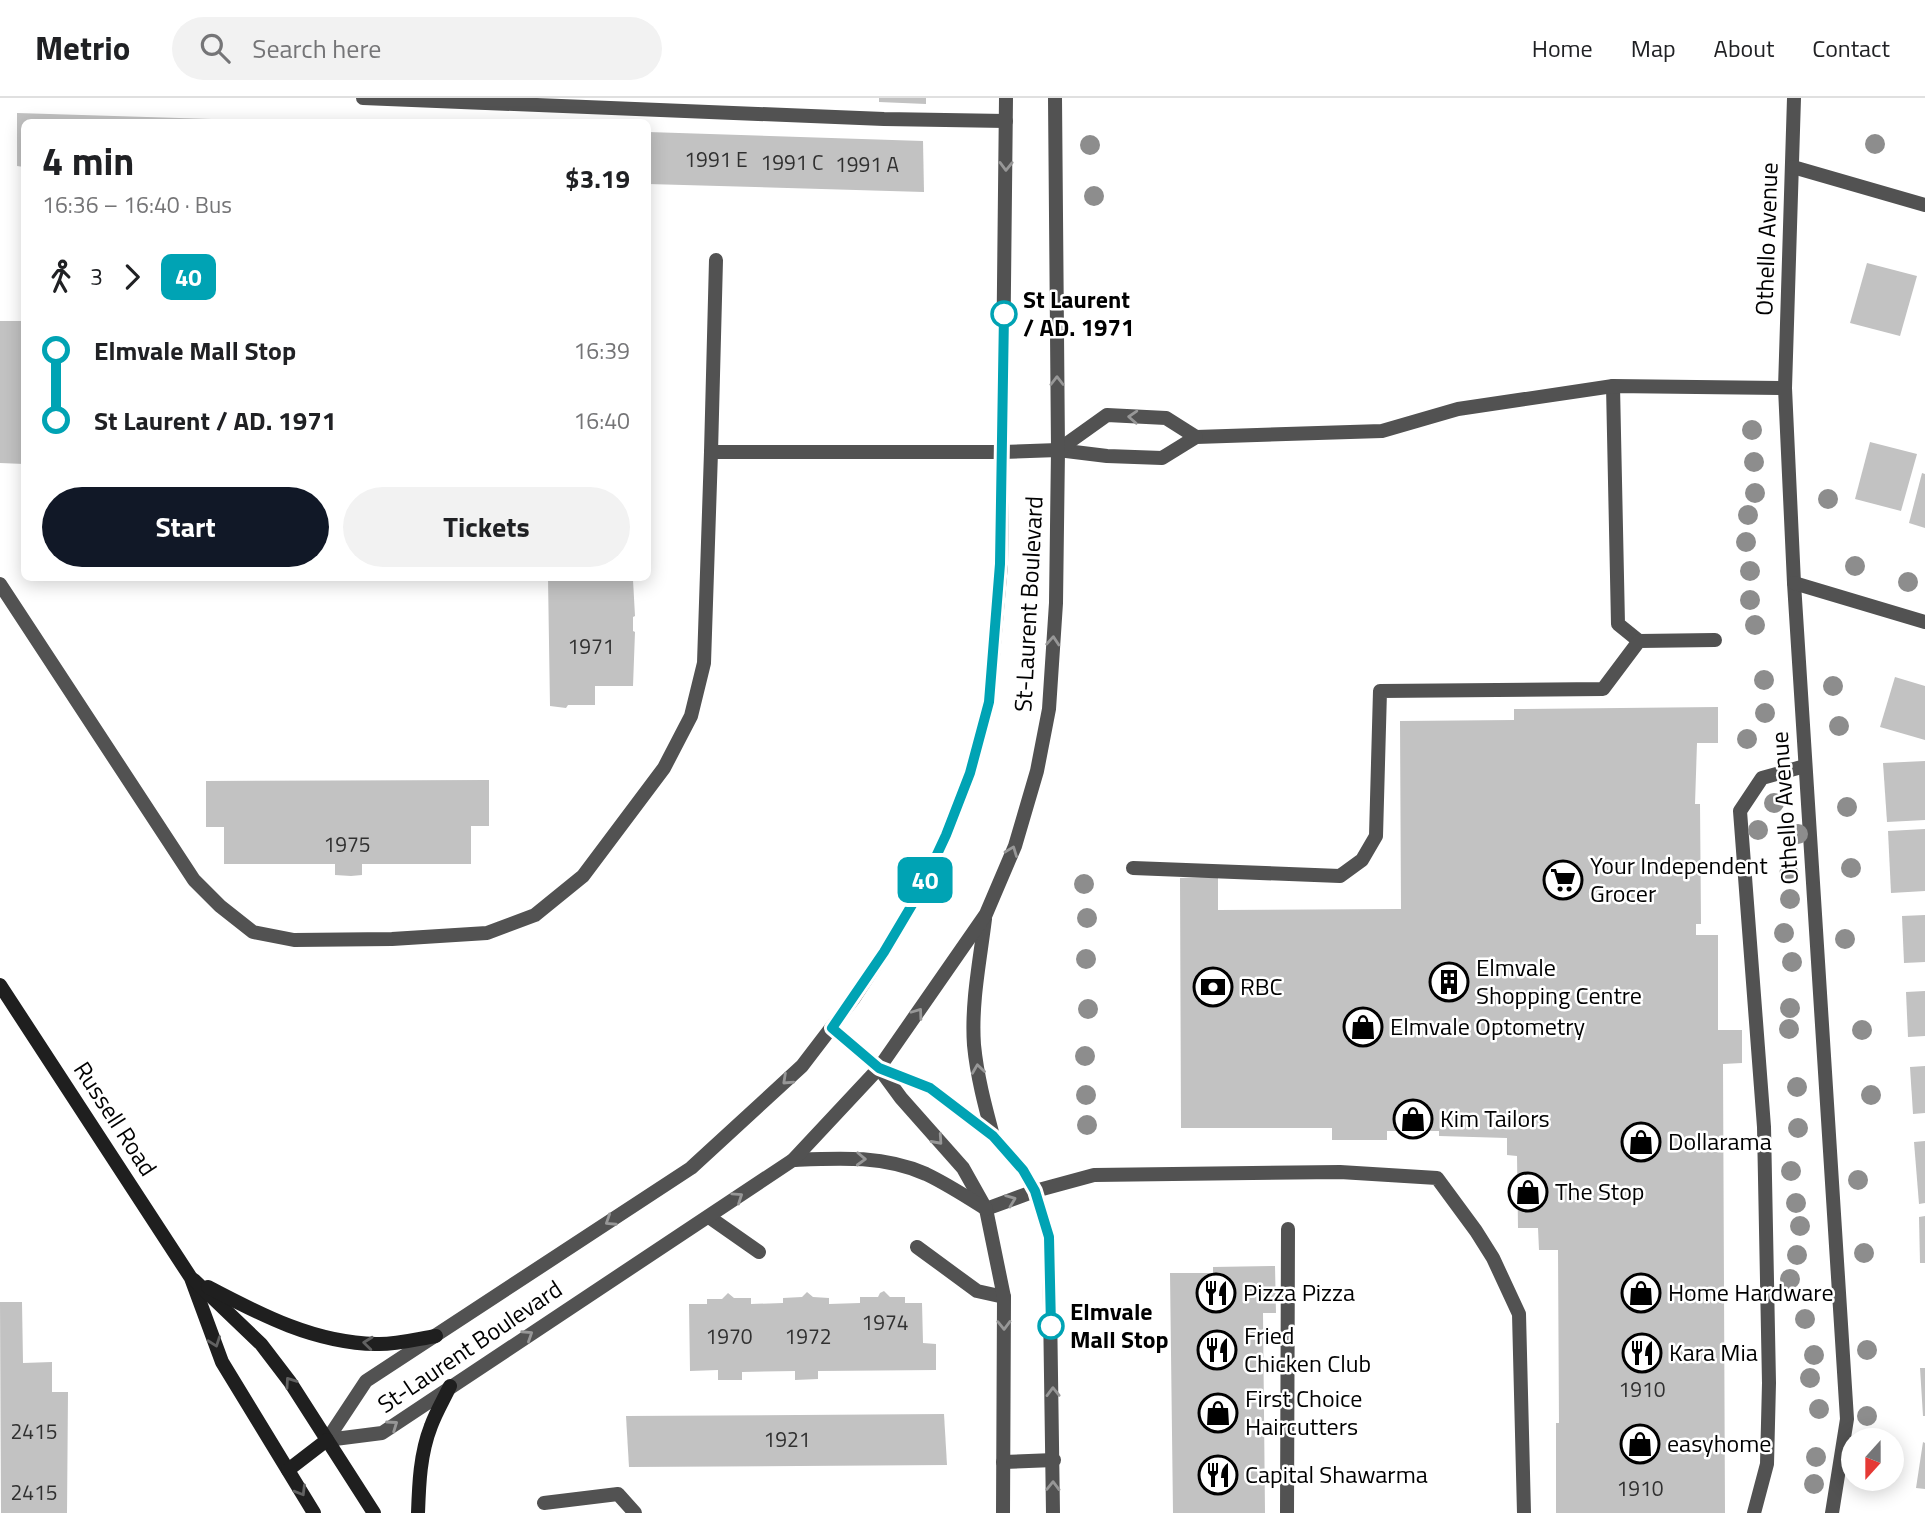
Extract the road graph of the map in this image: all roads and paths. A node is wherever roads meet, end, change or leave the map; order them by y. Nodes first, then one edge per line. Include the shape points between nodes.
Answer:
1 (363, 98) edge
2 (1006, 98) edge
3 (1055, 98) edge
4 (1794, 98) edge
5 (452, 100) edge
6 (1006, 121) junction
7 (1793, 167) junction
8 (1925, 205) edge
9 (716, 260) dead end
10 (1613, 386) junction
11 (1785, 388) junction
12 (1196, 436) junction
13 (1058, 450) junction
14 (711, 452) junction
15 (1002, 452) junction
16 (1794, 583) junction
17 (0, 584) edge
18 (1925, 622) edge
19 (1715, 640) dead end
20 (1639, 641) junction
21 (1805, 766) junction
22 (1133, 868) dead end
23 (986, 914) junction
24 (0, 985) edge
25 (832, 1028) junction
26 (879, 1068) junction
27 (993, 1136) junction
28 (793, 1160) junction
29 (1035, 1191) junction
30 (986, 1209) junction
31 (709, 1217) junction
32 (1289, 1229) dead end
33 (917, 1247) dead end
34 (759, 1252) dead end
35 (191, 1278) junction
36 (1004, 1297) junction
37 (436, 1336) junction
38 (450, 1386) junction
39 (327, 1440) junction
40 (1054, 1460) junction
41 (1003, 1462) junction
42 (288, 1470) junction
43 (544, 1503) dead end
44 (314, 1513) edge
45 (374, 1513) edge
46 (418, 1513) edge
47 (635, 1513) edge
48 (1003, 1513) edge
49 (1053, 1513) edge
50 (1287, 1513) edge
51 (1524, 1513) edge
52 (1754, 1513) edge
53 (1832, 1513) edge

1 - 5 street
2 - 6 street, St-Laurent Boulevard
13 -> 3 street, St-Laurent Boulevard
4 - 7 street, Othello Avenue
5 - 6 street
6 -> 15 street, St-Laurent Boulevard
7 - 8 street
7 - 11 street, Othello Avenue
9 - 14 street
10 - 11 street
10 - 12 street via 1458,409 1382,430
10 - 20 street via 1618,624
11 - 16 street, Othello Avenue
12 - 13 street via 1163,458
12 -> 13 street via 1166,418 1107,415
13 - 15 street
23 -> 13 street, St-Laurent Boulevard via 1014,846 1037,771 1049,709
14 - 15 street
14 - 17 street via 704,663 691,716 664,768 583,876 535,915 487,933 294,940 253,932 194,880
15 - 25 street, St-Laurent Boulevard via 1000,564 989,702 970,773 919,893
16 - 18 street
16 - 21 street, Othello Avenue
19 - 20 street
20 - 22 street via 1603,689 1380,691 1376,836 1362,860 1340,876
21 - 52 street via 1762,778 1740,811 1765,1167 1767,1464
21 - 53 street, Othello Avenue via 1847,1419
26 -> 23 street, St-Laurent Boulevard
27 -> 23 street via 980,1090 974,1043
24 - 35 main road, Russell Road
25 - 26 street
25 -> 37 street, St-Laurent Boulevard via 802,1066 691,1168
26 - 27 street via 930,1088
26 - 28 street, St-Laurent Boulevard
26 -> 30 street via 963,1168
27 - 29 street
28 -> 30 street via 891,1163 925,1174
31 -> 28 street, St-Laurent Boulevard
30 -> 29 street
40 -> 29 street via 1049,1237
29 - 51 street via 1094,1175 1147,1173 1340,1172 1437,1178 1493,1258 1519,1314
30 - 36 street
31 - 34 street
38 -> 31 street, St-Laurent Boulevard
32 - 50 street
33 - 36 street via 977,1291
37 -> 35 main road via 377,1345 322,1338 263,1316
39 -> 35 main road, Russell Road via 261,1344
35 -> 42 main road, Russell Road via 222,1362
36 -> 41 street
37 - 39 street, St-Laurent Boulevard via 366,1381
39 -> 38 street, St-Laurent Boulevard via 382,1433
38 - 46 main road via 430,1427 420,1467
39 - 42 main road
39 - 45 main road, Russell Road
40 - 41 street
49 -> 40 street
41 - 48 street
42 -> 44 main road, Russell Road
43 - 47 street via 618,1494

